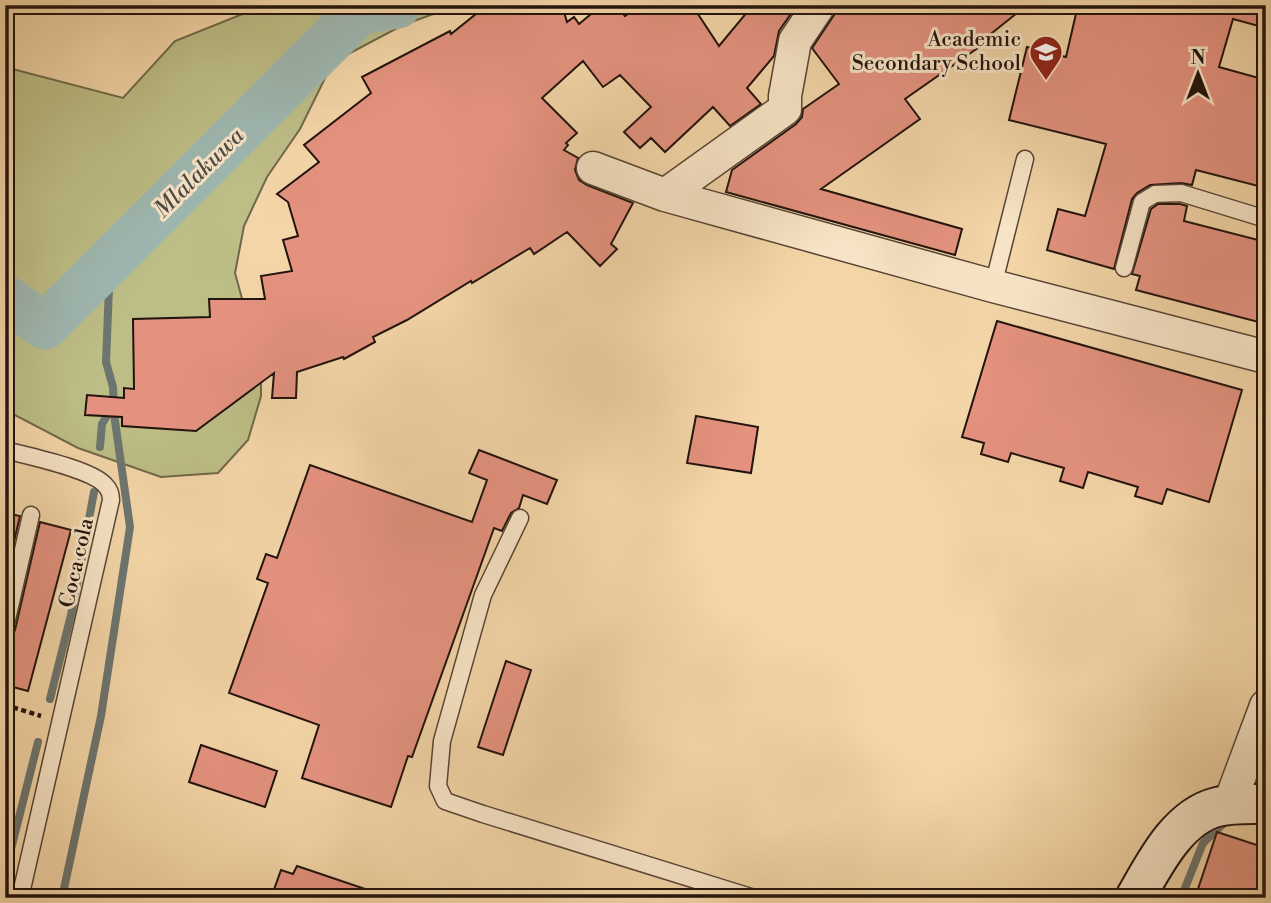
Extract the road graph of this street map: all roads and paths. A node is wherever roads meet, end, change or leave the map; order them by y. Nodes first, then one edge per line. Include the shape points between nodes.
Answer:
1 (819, 5) edge
2 (1025, 159) dead end
3 (593, 168) dead end
4 (665, 195) junction
5 (1266, 219) edge
6 (1124, 268) dead end
7 (993, 286) junction
8 (1266, 357) edge
9 (5, 450) edge
10 (31, 515) dead end
11 (520, 518) dead end
12 (5, 628) edge
13 (5, 705) edge
14 (1266, 706) edge
15 (62, 723) junction
16 (1247, 804) edge
17 (20, 898) edge
18 (754, 898) edge
19 (1135, 898) edge

1 - 4 street via 795,41 785,109
2 - 7 lane
3 - 4 street
4 - 7 street
5 - 6 lane via 1181,193 1155,194 1142,202
7 - 8 street
9 - 15 lane, Coca cola via 88,474 104,483 110,493
10 - 12 lane
11 - 18 lane via 483,595 442,741 438,786 445,801
13 - 15 path
14 - 16 street
15 - 17 lane, Coca cola
16 - 19 main road via 1214,808 1178,831

